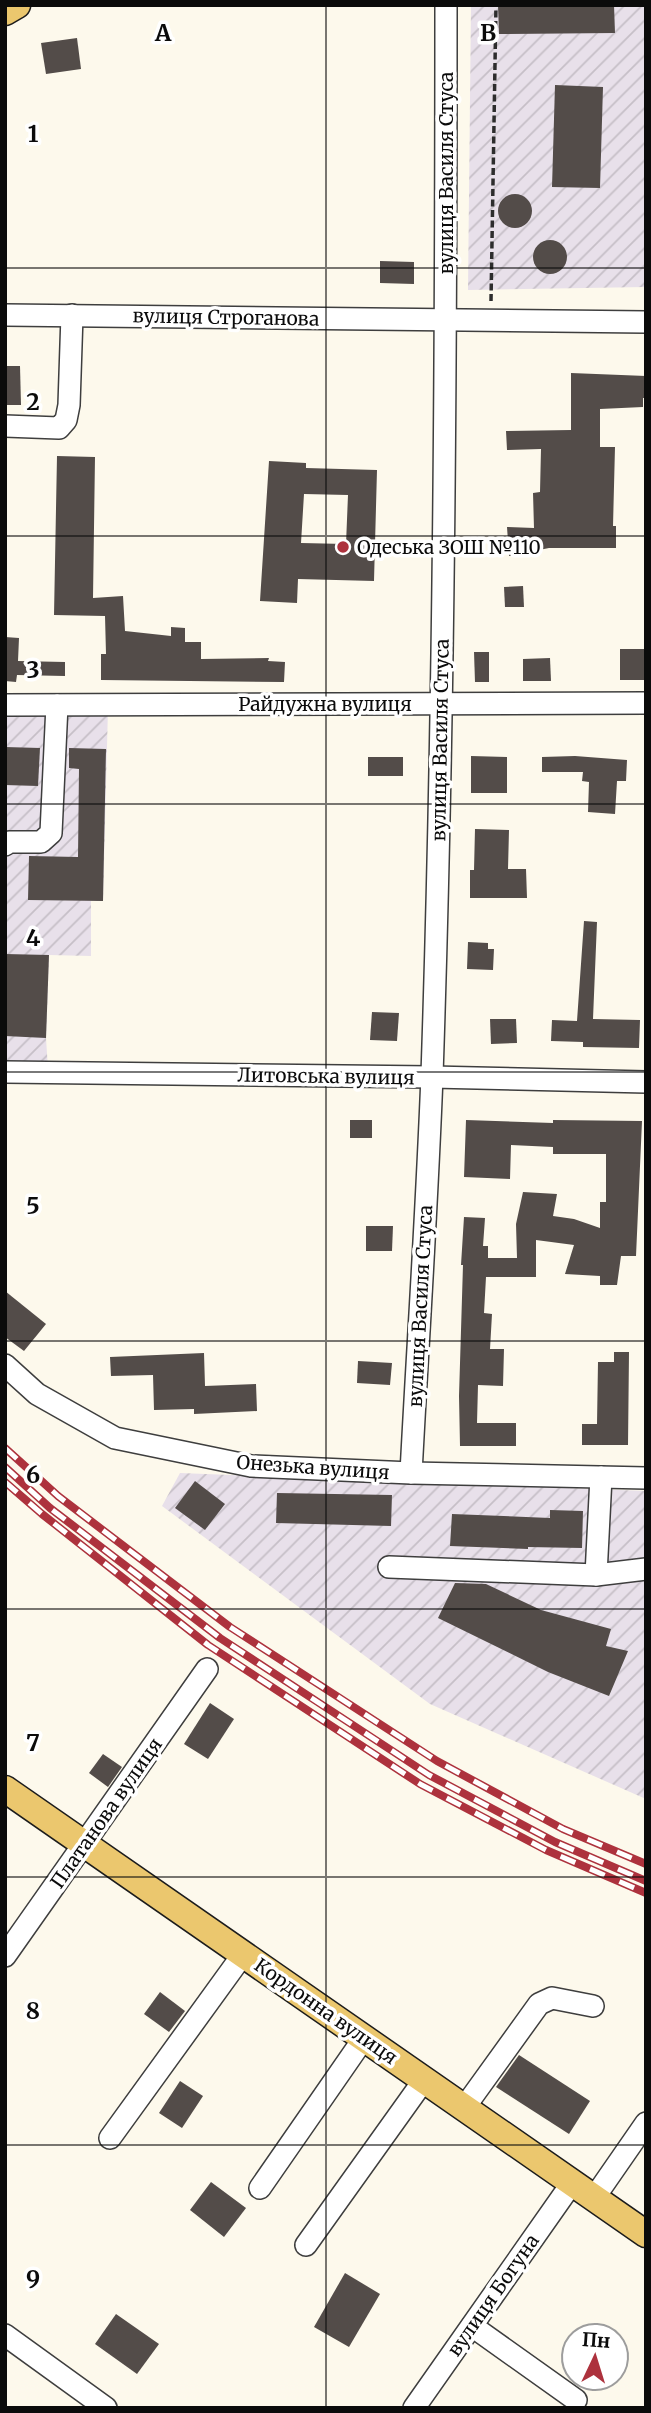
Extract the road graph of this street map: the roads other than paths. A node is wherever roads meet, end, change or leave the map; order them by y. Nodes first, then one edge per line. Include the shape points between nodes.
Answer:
1 (17, 5) edge
2 (446, 5) edge
3 (5, 12) edge
4 (5, 315) edge
5 (72, 315) junction
6 (446, 319) junction
7 (646, 321) edge
8 (5, 426) edge
9 (646, 703) edge
10 (441, 704) junction
11 (5, 705) edge
12 (57, 705) junction
13 (5, 845) edge
14 (5, 1072) edge
15 (432, 1077) junction
16 (646, 1082) edge
17 (5, 1365) edge
18 (411, 1473) junction
19 (601, 1478) junction
20 (646, 1478) edge
21 (389, 1567) dead end
22 (646, 1569) edge
23 (596, 1575) junction
24 (207, 1669) dead end
25 (5, 1788) edge
26 (84, 1843) junction
27 (244, 1953) junction
28 (5, 1956) edge
29 (593, 2006) dead end
30 (364, 2038) junction
31 (424, 2080) junction
32 (464, 2108) junction
33 (646, 2123) edge
34 (110, 2138) dead end
35 (260, 2188) dead end
36 (583, 2190) junction
37 (646, 2234) edge
38 (306, 2245) dead end
39 (472, 2326) junction
40 (5, 2335) edge
41 (576, 2400) dead end
42 (106, 2408) edge
43 (414, 2408) edge

1 - 3 main road
2 - 6 street, вулиця Василя Стуса
4 - 5 street, вулиця Строганова
5 - 6 street, вулиця Строганова
5 - 8 street via 66,420 59,428
6 - 7 street, вулиця Строганова
6 - 10 street, вулиця Василя Стуса
9 - 10 street, Райдужна вулиця
10 - 12 street, Райдужна вулиця
10 - 15 street, вулиця Василя Стуса
11 - 12 street, Райдужна вулиця
12 - 13 street via 51,833 41,842
14 - 15 street, Литовська вулиця
15 - 16 street, Литовська вулиця
15 - 18 street, вулиця Василя Стуса
17 - 18 street, Онезька вулиця via 37,1394 115,1438 251,1466
18 - 19 street, Онезька вулиця
19 - 20 street, Онезька вулиця
19 - 23 street
21 - 23 street
22 - 23 street
24 - 26 street, Платанова вулиця
25 - 26 main road, Кордонна вулиця
26 - 27 main road, Кордонна вулиця
26 - 28 street, Платанова вулиця
27 - 30 main road, Кордонна вулиця
27 - 34 street
29 - 32 street via 552,1998 539,2004
30 - 31 main road, Кордонна вулиця
30 - 35 street
31 - 32 main road, Кордонна вулиця
31 - 38 street
32 - 36 main road, Кордонна вулиця
33 - 36 street, вулиця Богуна
36 - 37 main road, Кордонна вулиця
36 - 39 street, вулиця Богуна
39 - 41 street
39 - 43 street, вулиця Богуна
40 - 42 street

